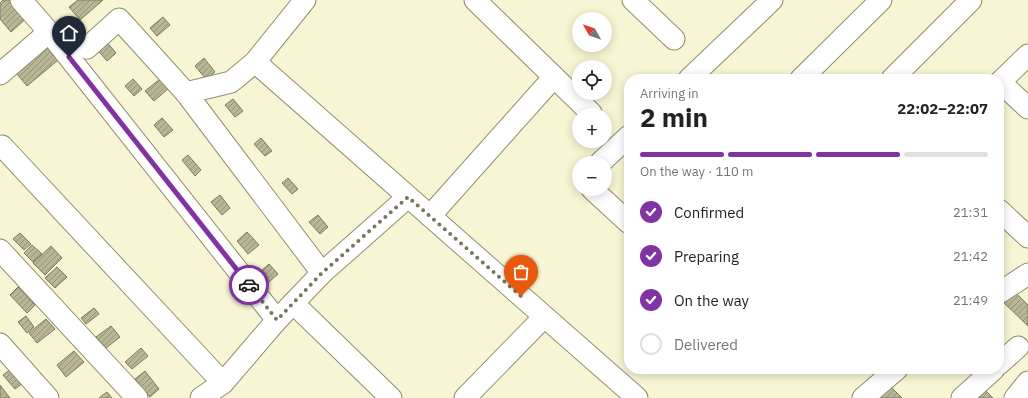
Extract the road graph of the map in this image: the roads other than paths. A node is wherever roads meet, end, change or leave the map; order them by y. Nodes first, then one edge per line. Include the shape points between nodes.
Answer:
1 (21, 0) edge
2 (305, 0) edge
3 (475, 0) edge
4 (633, 0) edge
5 (881, 0) edge
6 (971, 0) edge
7 (765, 2) edge
8 (49, 32) junction
9 (674, 39) dead end
10 (1028, 55) edge
11 (255, 62) junction
12 (0, 74) edge
13 (694, 74) edge
14 (806, 74) edge
15 (897, 74) edge
16 (554, 77) junction
17 (1004, 78) edge
18 (1004, 86) edge
19 (186, 93) junction
20 (586, 108) edge
21 (1028, 108) edge
22 (624, 141) edge
23 (2, 146) dead end
24 (608, 156) edge
25 (600, 196) edge
26 (408, 197) junction
27 (1004, 215) edge
28 (430, 216) junction
29 (624, 218) edge
30 (1028, 237) edge
31 (0, 250) edge
32 (322, 273) junction
33 (1028, 274) edge
34 (1004, 290) edge
35 (293, 303) junction
36 (544, 317) junction
37 (277, 320) junction
38 (0, 344) edge
39 (1018, 347) dead end
40 (1004, 360) edge
41 (891, 374) edge
42 (988, 374) edge
43 (223, 382) junction
44 (1028, 382) edge
45 (48, 398) edge
46 (137, 398) edge
47 (201, 398) edge
48 (391, 398) edge
49 (465, 398) edge
50 (637, 398) edge
51 (863, 398) edge
52 (962, 398) edge
53 (1015, 398) edge

1 - 8 street
2 - 11 street
3 - 16 street
4 - 9 street
5 - 14 street
6 - 15 street
7 - 13 street
8 - 12 street
8 - 19 street via 87,48 119,19
8 - 37 street
10 - 17 street
11 - 19 street via 231,82
11 - 26 street
16 - 20 street
16 - 28 street
18 - 21 street
19 - 32 street
22 - 24 street
23 - 43 street
25 - 29 street
26 - 28 street
26 - 32 street
27 - 30 street
28 - 36 street
31 - 46 street
32 - 35 street
33 - 34 street
35 - 37 street
35 - 48 street
36 - 49 street
36 - 50 street
37 - 43 street
38 - 45 street
39 - 40 street
41 - 51 street
42 - 52 street
43 - 47 street
44 - 53 street

